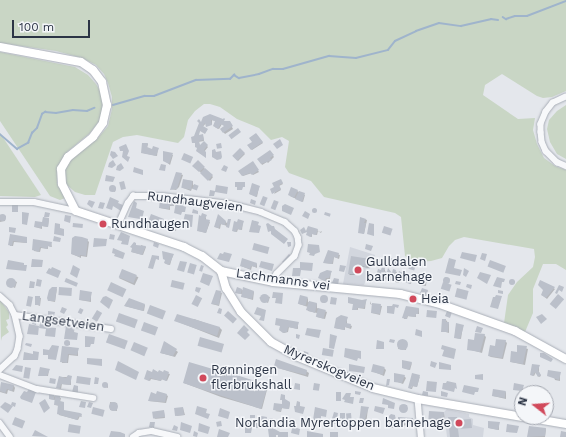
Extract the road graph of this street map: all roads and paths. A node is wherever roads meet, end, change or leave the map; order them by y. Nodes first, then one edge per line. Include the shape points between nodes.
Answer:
1 (0, 47) edge
2 (566, 97) edge
3 (566, 166) edge
4 (0, 202) edge
5 (76, 211) junction
6 (118, 225) junction
7 (221, 271) junction
8 (273, 282) junction
9 (0, 296) edge
10 (15, 315) junction
11 (112, 329) dead end
12 (566, 359) edge
13 (0, 370) edge
14 (0, 375) edge
15 (93, 398) dead end
16 (418, 399) junction
17 (514, 415) edge
18 (554, 422) edge
19 (0, 423) edge
20 (566, 424) edge
21 (10, 437) edge
22 (133, 437) edge
23 (177, 437) edge
24 (421, 437) edge

1 - 5 street via 81,62 93,70 102,82 107,104 103,123 93,137 68,157 61,169 62,184
2 - 3 street via 553,103 546,112 541,132 546,151 557,162
4 - 5 street, Lachmanns vei via 34,202
5 - 6 street, Lachmanns vei
6 - 7 street, Lachmanns vei via 190,250
6 - 8 street, Rundhaugveien via 133,196 162,196 230,204 261,212 285,222 298,237 299,245 295,256 277,274
7 - 8 street, Lachmanns vei
7 - 16 street, Myrerskogveien via 226,288 241,312 271,342 283,350 373,388
8 - 12 street, Lachmanns vei via 394,293 425,299 515,331
9 - 10 street via 10,305
10 - 11 street, Langsetveien
10 - 13 street via 20,336 18,349
14 - 15 street via 37,389
16 - 17 street, Myrerskogveien
16 - 24 street
18 - 20 street, Myrerskogveien
19 - 21 street
22 - 23 street via 148,431

